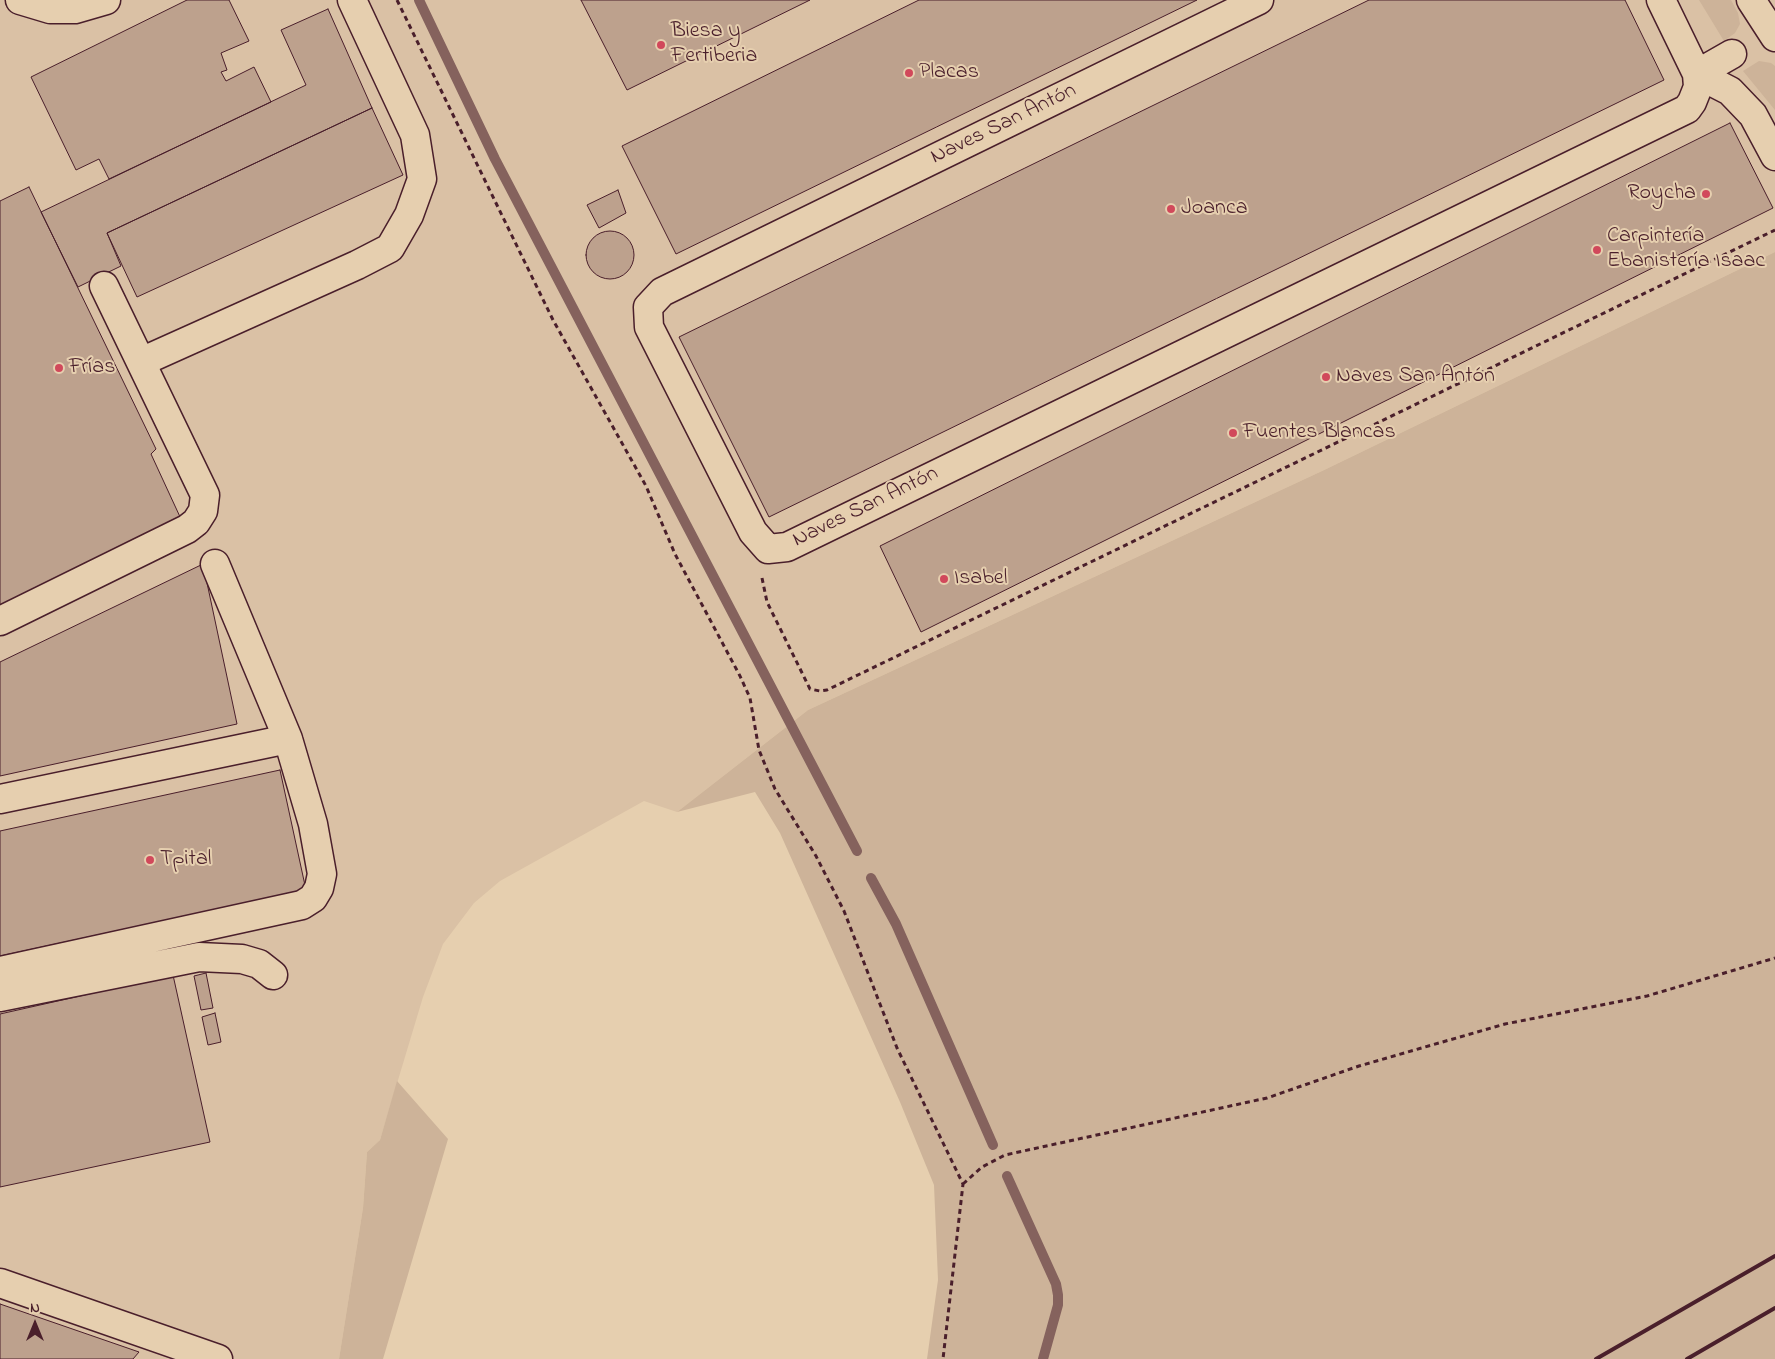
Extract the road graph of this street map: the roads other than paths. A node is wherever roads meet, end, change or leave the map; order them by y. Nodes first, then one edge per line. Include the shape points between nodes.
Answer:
1 (20, 0) edge
2 (106, 0) edge
3 (352, 0) edge
4 (1259, 0) edge
5 (1661, 0) edge
6 (1751, 0) edge
7 (1775, 37) edge
8 (1732, 54) dead end
9 (1697, 74) junction
10 (1775, 156) edge
11 (104, 286) dead end
12 (140, 362) junction
13 (214, 564) dead end
14 (0, 621) edge
15 (288, 739) junction
16 (0, 799) edge
17 (0, 971) edge
18 (273, 975) dead end
19 (0, 997) edge
20 (0, 1283) edge
21 (218, 1359) edge

1 - 2 street via 50,10 76,10
3 - 12 street via 415,135 422,179 409,215 390,248
4 - 9 street, Naves San Antón via 662,292 648,307 649,326 753,532 768,548 787,548 1686,109 1698,87
5 - 9 street
6 - 7 street
8 - 9 street
9 - 10 street via 1730,91 1753,115
11 - 12 street
12 - 14 street via 205,495 203,512 187,529
13 - 15 street
15 - 16 street
15 - 17 street via 313,824 322,874 320,888 313,898 302,905
18 - 19 street via 259,964 242,959 199,957
20 - 21 street

